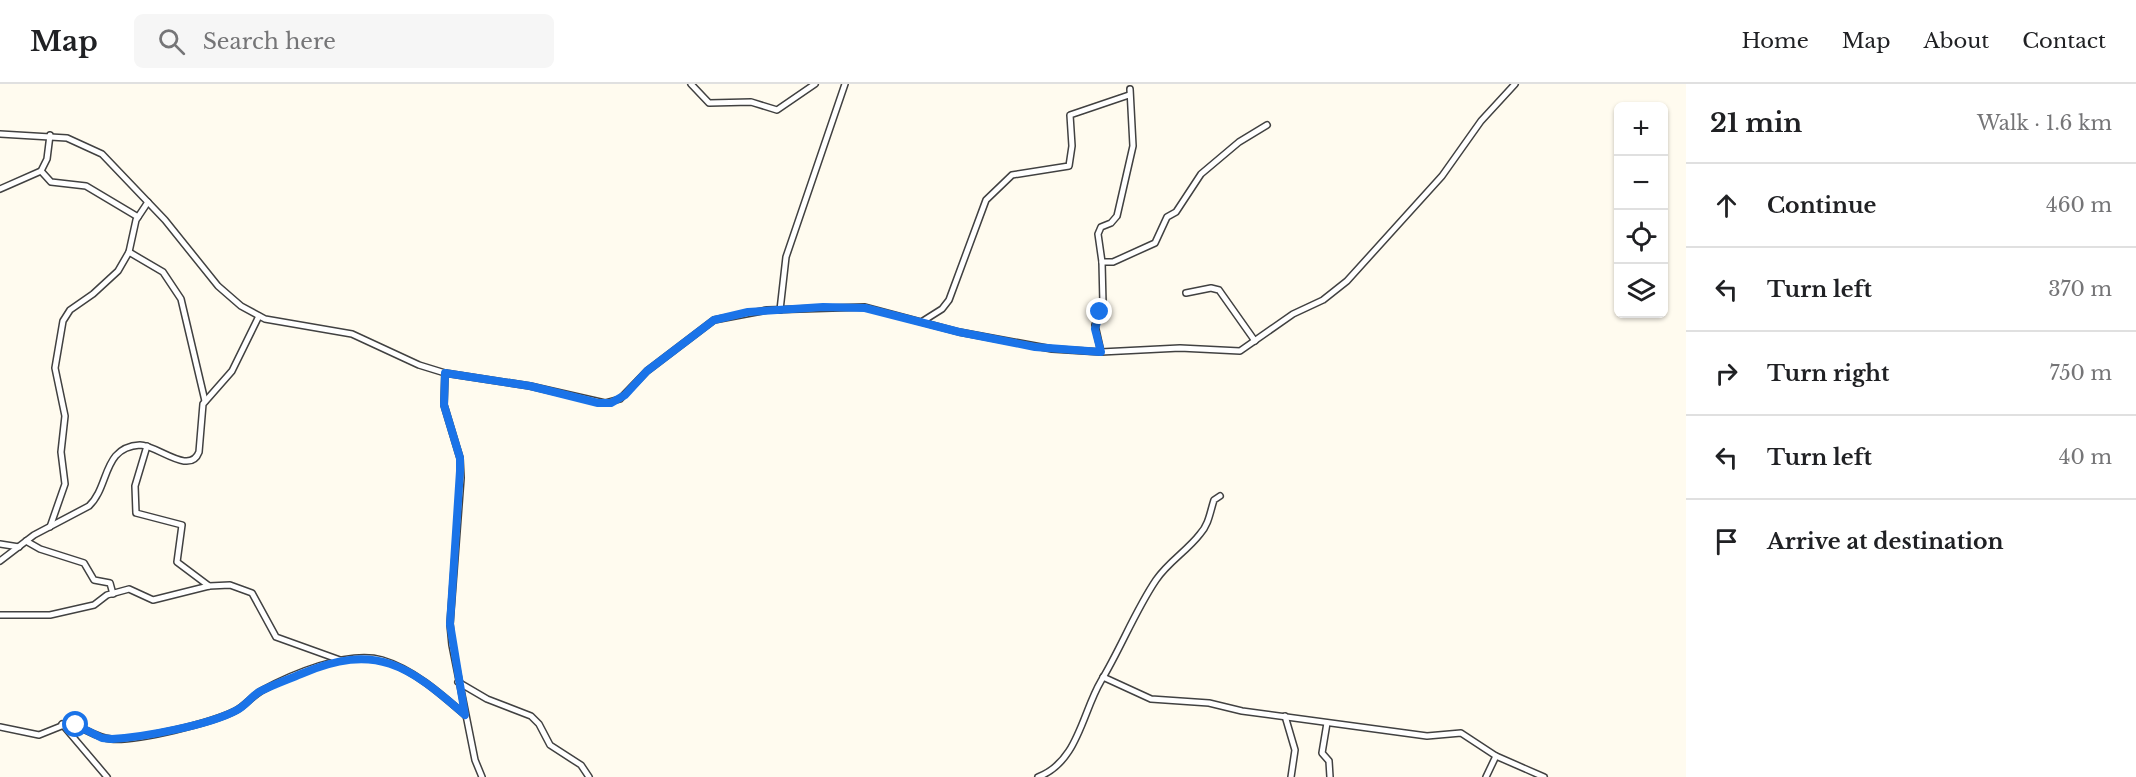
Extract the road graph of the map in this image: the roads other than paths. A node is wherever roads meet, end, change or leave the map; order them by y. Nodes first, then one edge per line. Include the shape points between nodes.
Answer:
1 (690, 84) edge
2 (815, 84) edge
3 (845, 84) edge
4 (1515, 84) edge
5 (1267, 125) dead end
6 (0, 134) edge
7 (50, 135) junction
8 (41, 171) junction
9 (0, 189) edge
10 (148, 202) junction
11 (138, 217) junction
12 (129, 252) junction
13 (1102, 262) junction
14 (1186, 292) dead end
15 (780, 310) junction
16 (259, 316) junction
17 (922, 321) junction
18 (1255, 341) junction
19 (1101, 352) junction
20 (445, 373) junction
21 (205, 401) junction
22 (147, 446) junction
23 (1220, 496) dead end
24 (50, 527) junction
25 (26, 541) junction
26 (0, 544) edge
27 (19, 547) junction
28 (0, 561) edge
29 (209, 586) junction
30 (112, 594) junction
31 (0, 615) edge
32 (340, 660) junction
33 (1103, 677) junction
34 (458, 682) junction
35 (465, 715) junction
36 (1285, 716) junction
37 (1327, 723) junction
38 (62, 724) junction
39 (0, 727) edge
40 (1496, 756) junction
41 (107, 777) edge
42 (482, 777) edge
43 (589, 777) edge
44 (1038, 777) edge
45 (1291, 777) edge
46 (1330, 777) edge
47 (1486, 777) edge
48 (1544, 777) edge

1 - 2 street via 709,103 751,102 773,111
3 - 15 street via 786,257
4 - 18 street via 1481,121 1442,176 1347,281
5 - 13 street via 1239,142 1201,174 1176,212 1168,215 1155,243 1113,262
6 - 7 street
7 - 8 street
7 - 10 street via 92,147
8 - 9 street
8 - 11 street via 51,182 86,186
10 - 11 street
10 - 16 street via 218,286
11 - 12 street
12 - 21 street via 163,272 181,299
12 - 24 street via 118,272 70,310 63,321 55,368 65,416 65,484
13 - 17 street via 1098,234 1101,226 1117,216 1133,146 1129,92 1071,114 1069,166 1012,175 986,200 950,300
13 - 19 street via 1103,304 1095,325
14 - 18 street via 1219,290
15 - 17 street via 865,308
15 - 20 street via 714,320 611,403
16 - 20 street via 281,324 352,334
16 - 21 street via 232,371
17 - 19 street via 1027,346
18 - 19 street via 1230,353 1180,348
20 - 34 street via 444,405 460,458 450,614
21 - 22 street via 199,452 193,461 180,460
22 - 24 street via 117,453 92,503
22 - 29 street via 135,486 136,513 182,525 177,562
23 - 33 street via 1214,500 1199,536 1155,581
24 - 25 street
25 - 27 street
25 - 30 street via 84,563 94,580 110,582
26 - 27 street
27 - 28 street
29 - 30 street via 153,600 133,589
29 - 32 street via 230,585 247,590 276,637
30 - 31 street via 93,604 54,614
32 - 35 street via 374,658 395,665 429,685
32 - 38 street via 269,687 231,712 186,726 112,739 76,725
33 - 36 street via 1151,699 1209,703
33 - 44 street via 1066,755 1056,769
34 - 35 street
34 - 43 street via 531,716 550,745 581,765
35 - 42 street
36 - 37 street
36 - 45 street via 1295,750
37 - 40 street via 1426,736 1461,733
37 - 46 street via 1322,753 1329,761
38 - 39 street via 39,735
38 - 41 street
40 - 47 street
40 - 48 street

